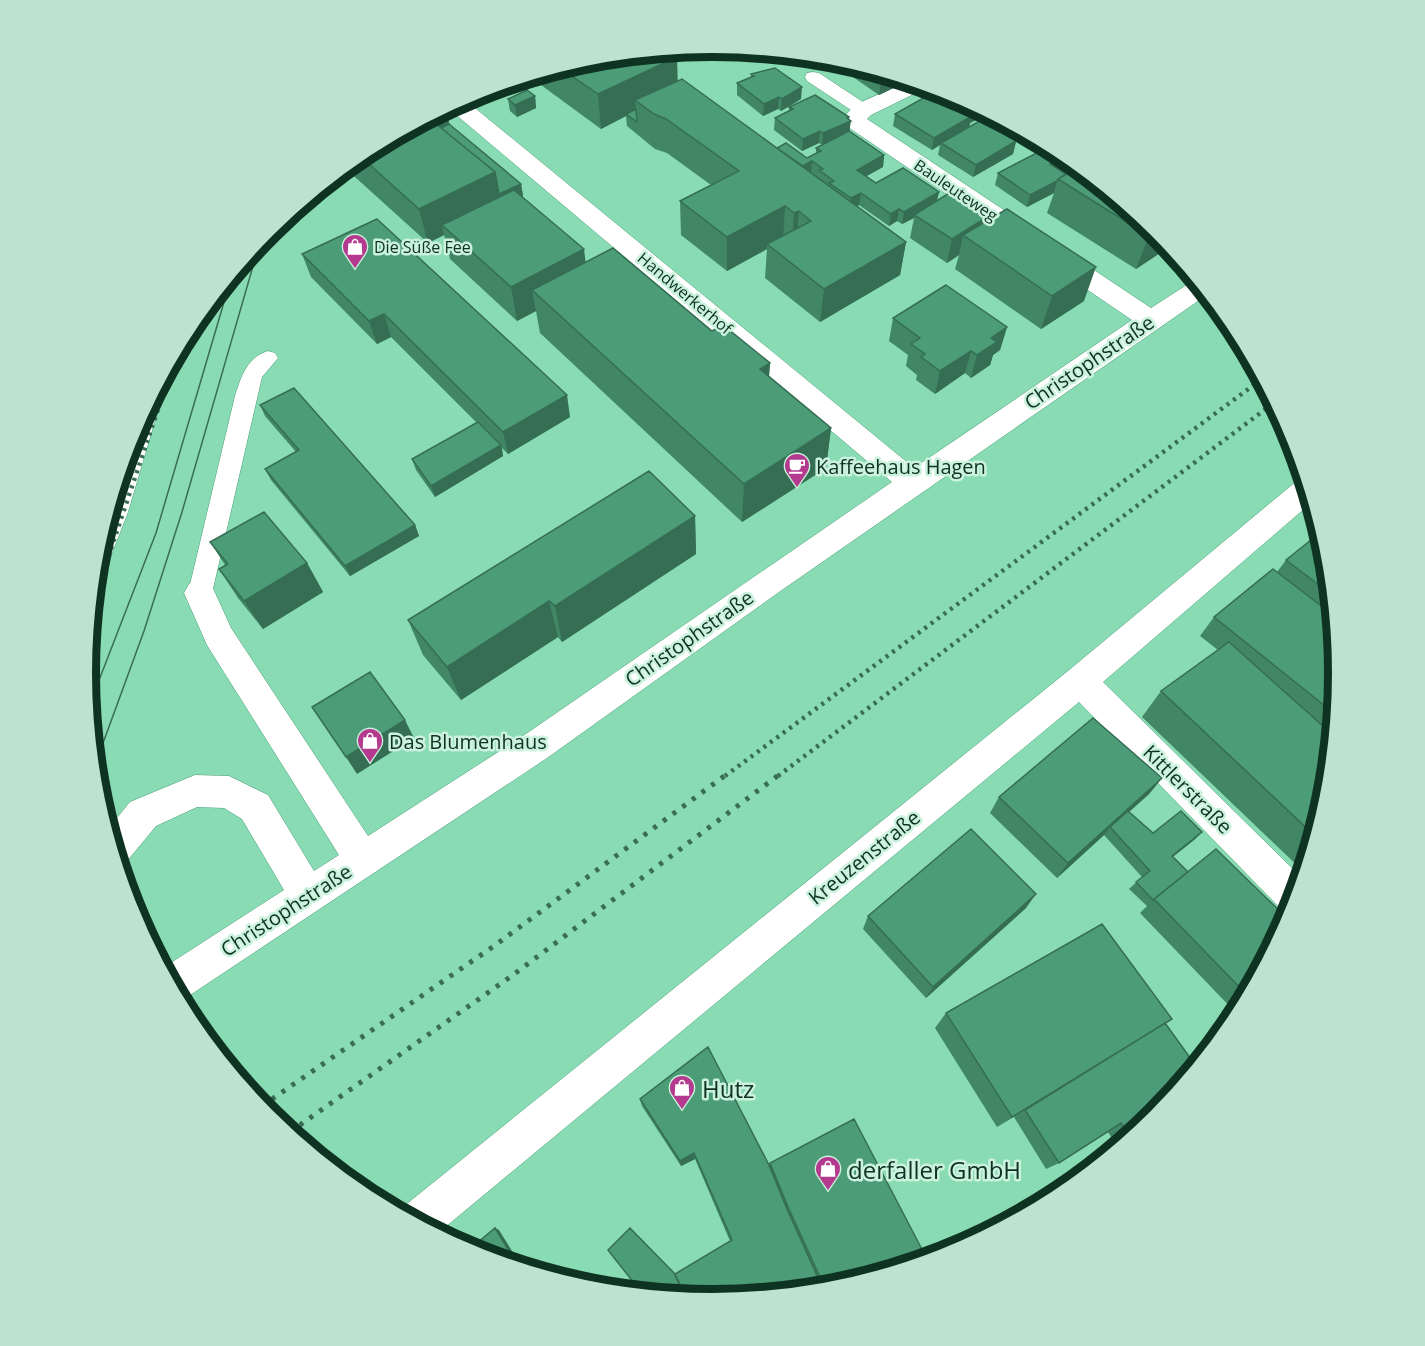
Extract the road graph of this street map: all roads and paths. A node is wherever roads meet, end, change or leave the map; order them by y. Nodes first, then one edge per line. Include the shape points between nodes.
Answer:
1 (813, 76) dead end
2 (908, 89) edge
3 (464, 110) edge
4 (863, 110) junction
5 (1195, 290) edge
6 (1150, 320) junction
7 (268, 358) dead end
8 (913, 483) junction
9 (1302, 493) edge
10 (200, 592) joint
11 (1080, 681) junction
12 (120, 842) edge
13 (363, 860) junction
14 (1289, 891) edge
15 (308, 896) junction
16 (179, 981) edge
17 (424, 1217) edge

1 - 4 lane
2 - 4 street
3 - 8 street, Handwerkerhof
4 - 6 street, Bauleuteweg via 856,116 856,122
5 - 6 street, Christophstraße
6 - 8 street, Christophstraße
7 - 10 lane via 252,374
8 - 13 street, Christophstraße via 535,747
9 - 11 street, Kreuzenstraße
10 - 13 street via 218,635
11 - 14 street, Kittlerstraße
11 - 17 street, Kreuzenstraße
12 - 15 street via 143,814 195,791 229,792 255,807
13 - 15 street, Christophstraße
15 - 16 street, Christophstraße

